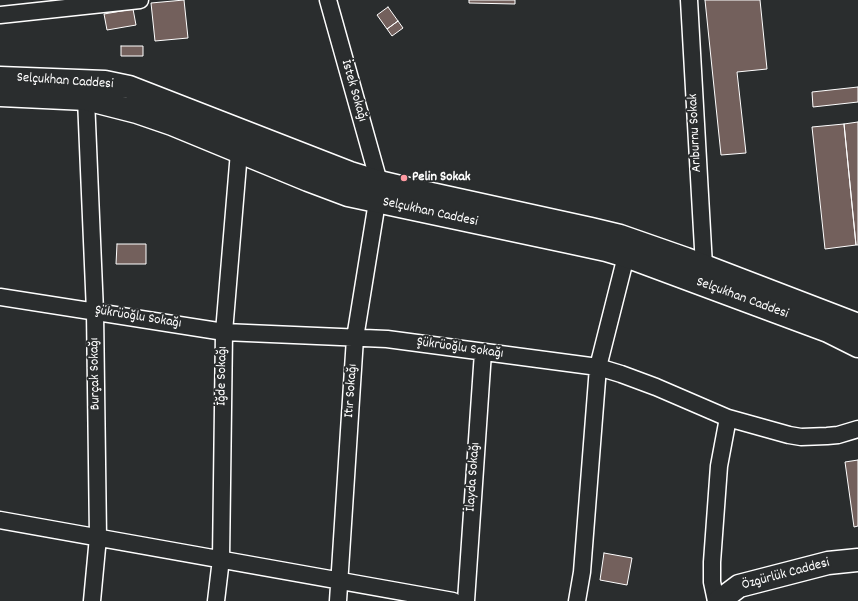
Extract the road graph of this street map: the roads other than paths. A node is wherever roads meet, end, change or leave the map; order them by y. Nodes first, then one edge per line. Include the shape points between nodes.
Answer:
1 (140, 0) edge
2 (328, 0) edge
3 (689, 0) edge
4 (0, 15) edge
5 (0, 78) edge
6 (0, 95) edge
7 (86, 99) junction
8 (239, 152) junction
9 (378, 192) junction
10 (626, 256) junction
11 (704, 266) junction
12 (0, 297) edge
13 (95, 312) junction
14 (858, 325) edge
15 (224, 332) junction
16 (355, 338) junction
17 (858, 346) edge
18 (483, 352) junction
19 (598, 368) junction
20 (728, 418) junction
21 (858, 428) edge
22 (0, 520) edge
23 (98, 537) junction
24 (221, 559) junction
25 (858, 560) edge
26 (340, 581) junction
27 (92, 601) edge
28 (216, 601) edge
29 (338, 601) edge
30 (454, 601) edge
31 (466, 601) edge
32 (577, 601) edge
33 (716, 601) edge
34 (719, 601) edge

1 - 4 street
2 - 9 street, İstek Sokağı
3 - 11 street, Arıburnu Sokak
5 - 9 street, Selçukhan Caddesi via 105,82 129,87 350,173
6 - 7 street, Selçukhan Caddesi
7 - 8 street, Selçukhan Caddesi via 138,112
7 - 13 street, Burçak Sokağı
8 - 9 street, Selçukhan Caddesi via 348,195
8 - 15 street, İğde Sokağı
9 - 10 street, Selçukhan Caddesi
9 - 11 street, Selçukhan Caddesi via 412,190 591,229 620,236
9 - 16 street, Itır Sokağı
10 - 17 street, Selçukhan Caddesi via 828,331
10 - 19 street
11 - 14 street, Selçukhan Caddesi
12 - 13 street, Şükrüoğlu Sokağı
13 - 15 street, Şükrüoğlu Sokağı
13 - 23 street, Burçak Sokağı
15 - 16 street, Şükrüoğlu Sokağı
15 - 24 street, İğde Sokağı
16 - 18 street, Şükrüoğlu Sokağı via 387,339
16 - 26 street, Itır Sokağı
18 - 19 street, Şükrüoğlu Sokağı
18 - 31 street, İlayda Sokağı
19 - 20 street, Şükrüoğlu Sokağı via 656,387
19 - 32 street via 582,572
20 - 21 street, Şükrüoğlu Sokağı via 801,437 827,436
20 - 33 street via 719,466 712,562 712,582
22 - 23 street
23 - 24 street
23 - 27 street, Burçak Sokağı
24 - 26 street
24 - 28 street, İğde Sokağı
25 - 34 street, Özgürlük Caddesi via 828,563 739,586
26 - 29 street, Itır Sokağı
26 - 30 street

